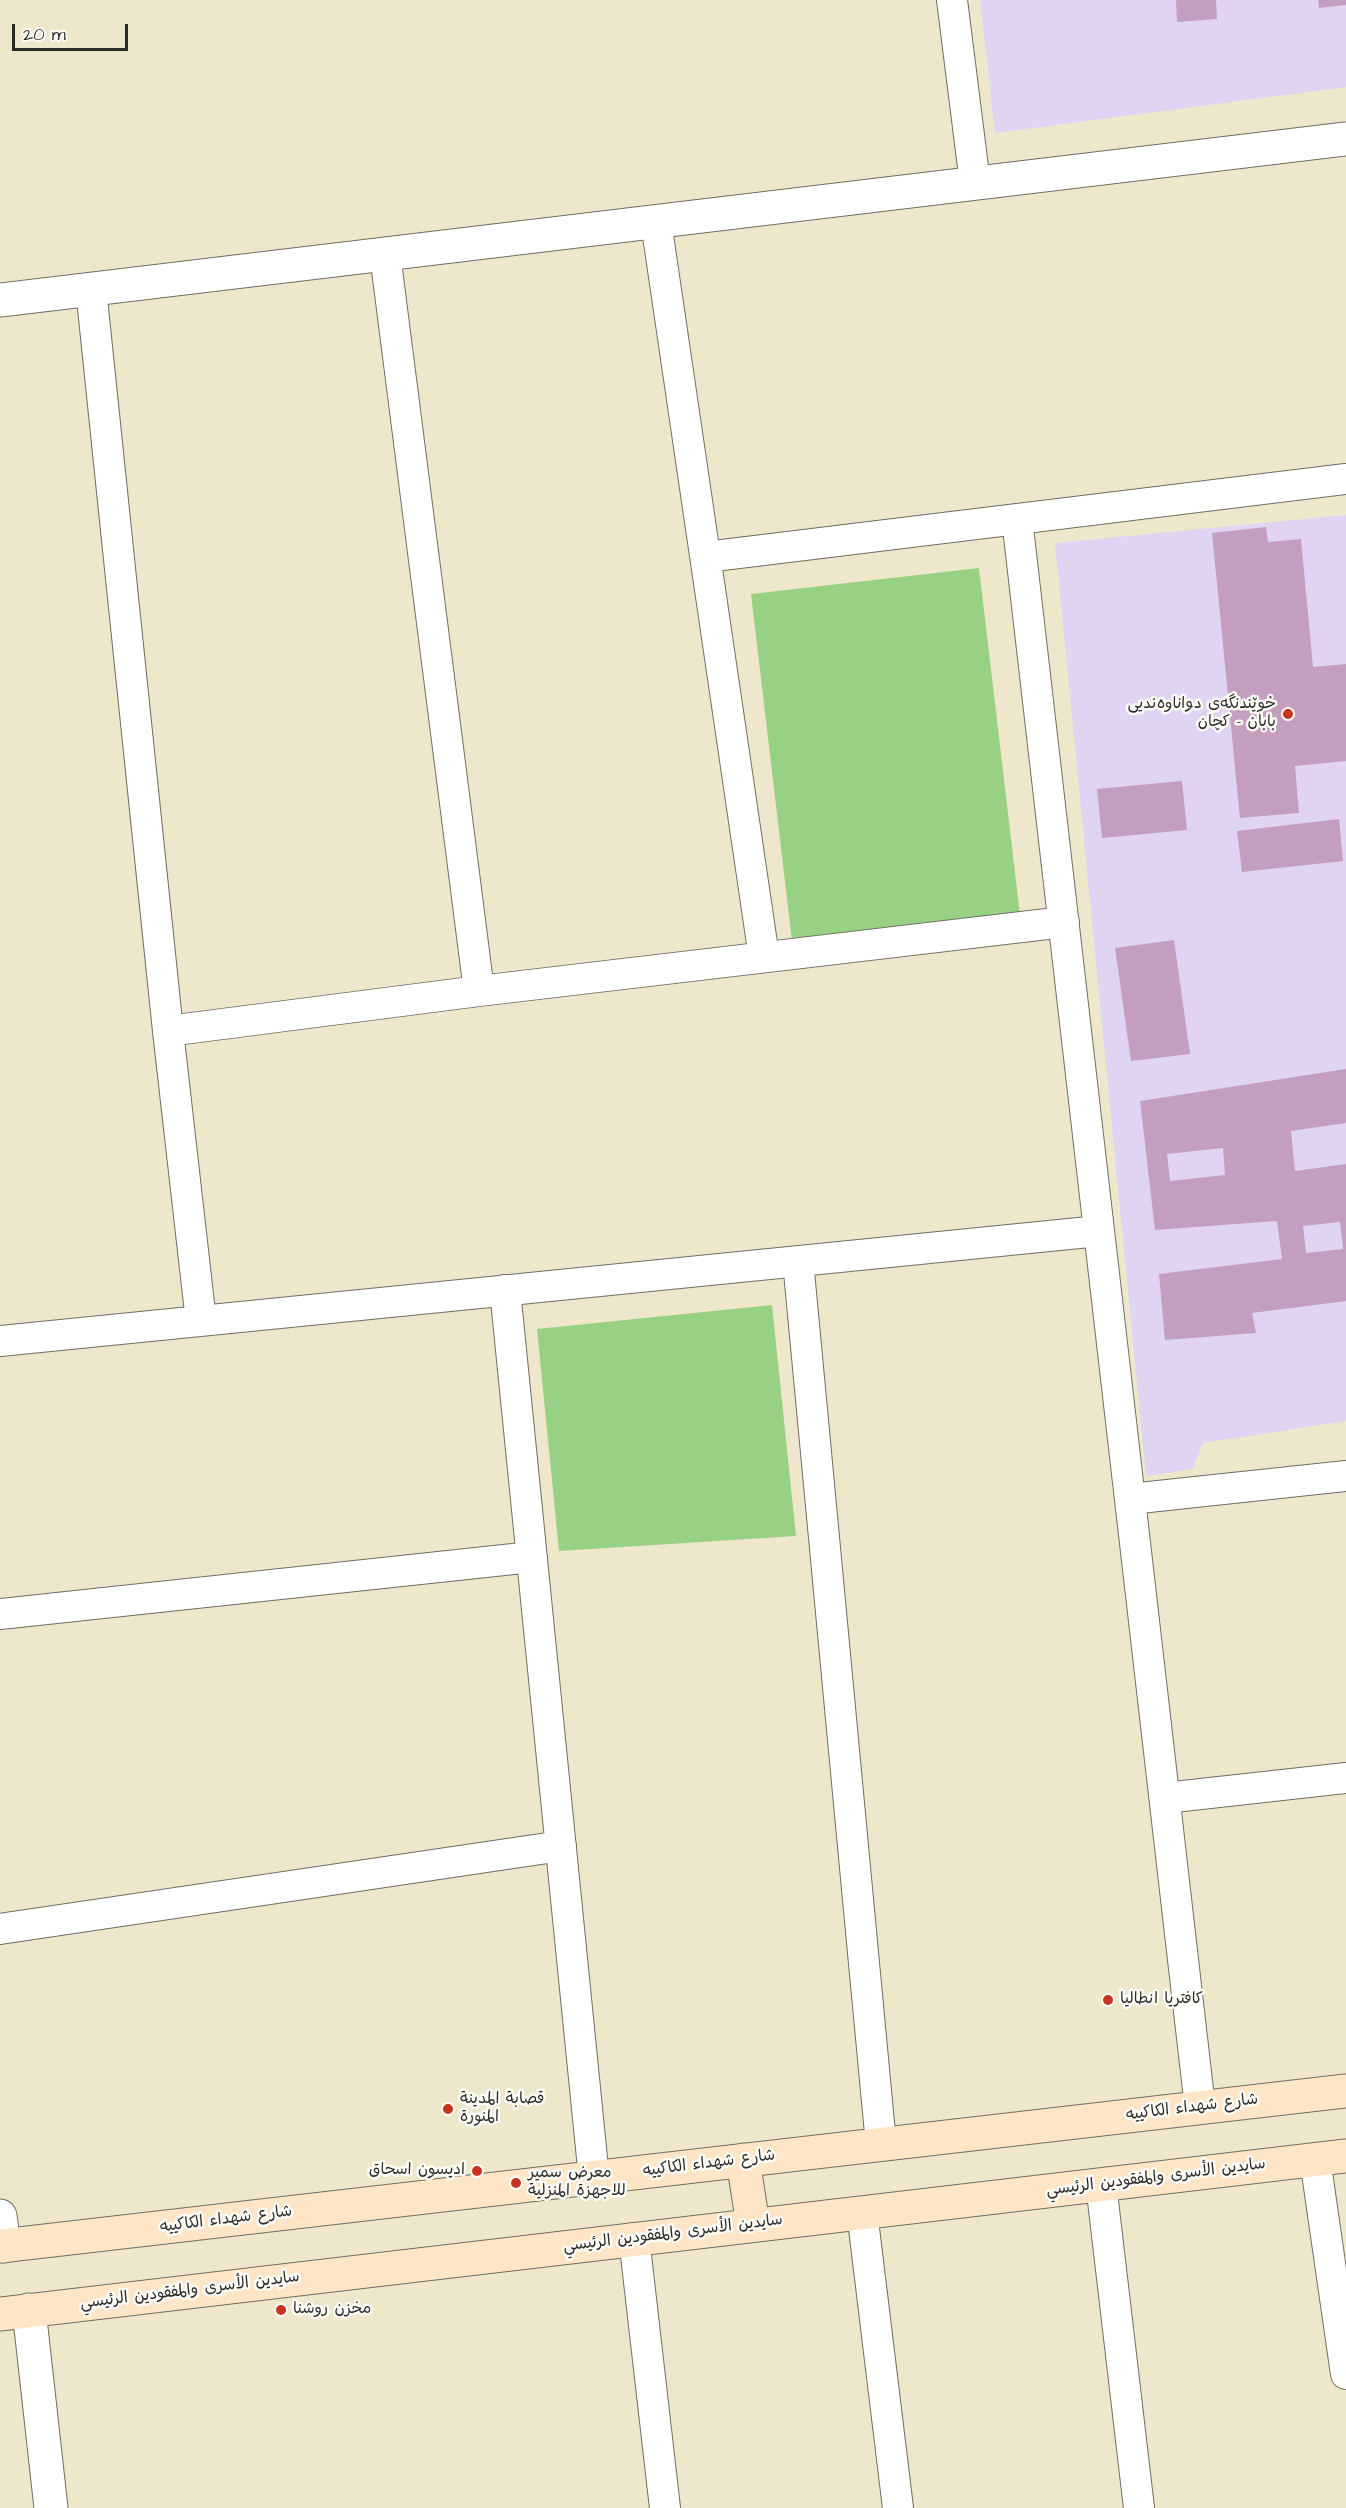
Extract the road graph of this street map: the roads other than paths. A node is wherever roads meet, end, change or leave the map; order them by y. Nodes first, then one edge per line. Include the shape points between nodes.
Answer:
1 (952, 0) edge
2 (1346, 139) edge
3 (975, 183) junction
4 (656, 222) junction
5 (385, 254) junction
6 (91, 289) junction
7 (0, 300) edge
8 (1346, 479) edge
9 (1017, 519) junction
10 (706, 557) junction
11 (1064, 922) junction
12 (764, 957) junction
13 (479, 991) junction
14 (168, 1031) junction
15 (1099, 1231) junction
16 (798, 1261) junction
17 (505, 1290) junction
18 (201, 1321) junction
19 (0, 1341) edge
20 (1346, 1476) edge
21 (1130, 1499) junction
22 (532, 1557) junction
23 (0, 1614) edge
24 (1346, 1778) edge
25 (1165, 1798) junction
26 (561, 1846) junction
27 (0, 1929) edge
28 (1346, 2091) edge
29 (1200, 2107) junction
30 (881, 2144) junction
31 (1330, 2157) edge
32 (744, 2160) junction
33 (594, 2178) junction
34 (1101, 2184) junction
35 (862, 2212) junction
36 (753, 2225) junction
37 (1, 2236) edge
38 (634, 2238) junction
39 (15, 2312) edge
40 (1346, 2374) edge
41 (51, 2508) edge
42 (665, 2508) edge
43 (898, 2508) edge
44 (1139, 2508) edge

1 - 3 street
2 - 3 street
3 - 4 street
4 - 5 street
4 - 10 street
5 - 6 street
5 - 13 street
6 - 7 street
6 - 14 street
8 - 9 street
9 - 10 street
9 - 11 street
10 - 12 street
11 - 12 street
11 - 15 street
12 - 13 street
13 - 14 street
14 - 18 street
15 - 16 street
15 - 21 street
16 - 17 street
16 - 30 street
17 - 18 street
17 - 22 street
18 - 19 street
20 - 21 street
21 - 25 street
22 - 23 street
22 - 26 street
24 - 25 street
25 - 29 street
26 - 27 street
26 - 33 street
28 - 29 main road, شارع شهداء الكاكييه
29 - 30 main road, شارع شهداء الكاكييه
30 - 32 main road, شارع شهداء الكاكييه
31 - 34 main road, سايدين الأسرى والمفقودين الرئيسي
31 - 40 street
32 - 33 main road, شارع شهداء الكاكييه
32 - 36 main road
33 - 37 main road, شارع شهداء الكاكييه
34 - 35 main road, سايدين الأسرى والمفقودين الرئيسي
34 - 44 street
35 - 36 main road, سايدين الأسرى والمفقودين الرئيسي
35 - 43 street
36 - 38 main road, سايدين الأسرى والمفقودين الرئيسي
38 - 39 main road, سايدين الأسرى والمفقودين الرئيسي
38 - 42 street
39 - 41 street

